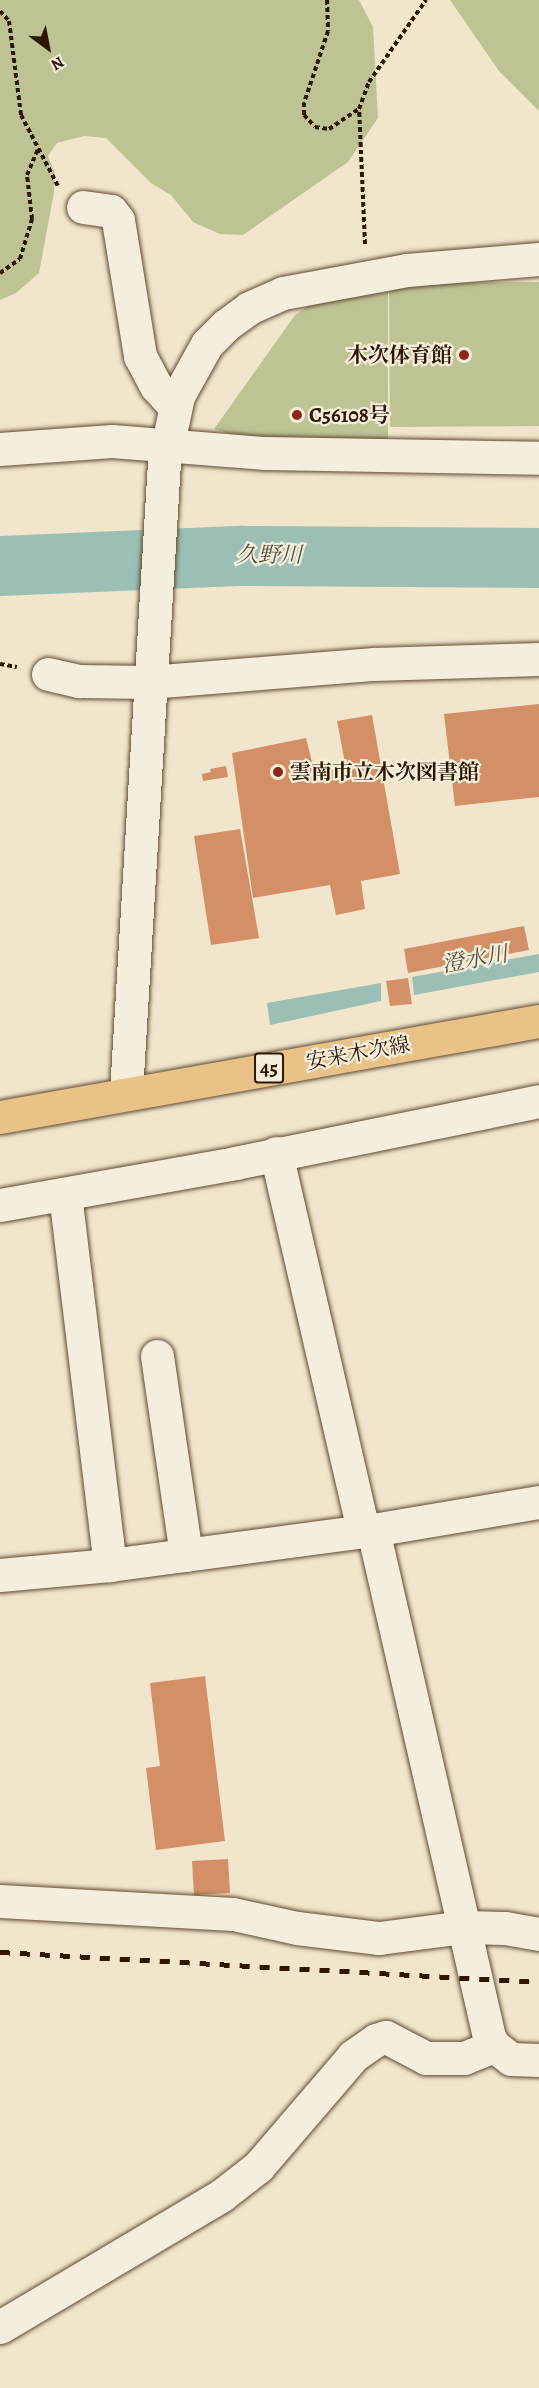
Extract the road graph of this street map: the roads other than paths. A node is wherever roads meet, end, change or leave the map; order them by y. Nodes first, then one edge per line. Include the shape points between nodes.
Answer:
1 (82, 207) road end
2 (539, 259) edge
3 (175, 407) junction
4 (0, 449) edge
5 (165, 453) junction
6 (539, 458) edge
7 (539, 659) edge
8 (150, 672) junction
9 (48, 674) dead end
10 (539, 1021) edge
11 (126, 1092) junction
12 (539, 1101) edge
13 (0, 1117) edge
14 (276, 1153) junction
15 (65, 1194) junction
16 (0, 1205) edge
17 (157, 1356) dead end
18 (539, 1502) edge
19 (368, 1531) junction
20 (186, 1555) junction
21 (110, 1565) junction
22 (0, 1575) edge
23 (0, 1901) edge
24 (464, 1927) junction
25 (539, 1934) edge
26 (494, 2046) junction
27 (539, 2060) edge
28 (0, 2327) edge

1 - 3 street via 111,211 118,220 140,356 156,386
2 - 3 street via 407,270 283,293 249,308 207,344
3 - 5 street
4 - 5 street via 112,441
5 - 6 street
5 - 8 street
7 - 8 street
8 - 9 street via 79,681
8 - 11 street
10 - 11 main road, 安来木次線 / 45
11 - 13 main road, 安来木次線 / 45
12 - 14 street
14 - 15 street
14 - 19 street
15 - 16 street
15 - 21 street
17 - 20 street
18 - 19 street
19 - 20 street
19 - 24 street
20 - 21 street
21 - 22 street
23 - 24 street via 233,1914 297,1928 379,1938
24 - 25 street
24 - 26 street
26 - 27 street via 511,2060
26 - 28 street via 464,2058 426,2058 386,2037 376,2040 353,2056 258,2167 222,2195

